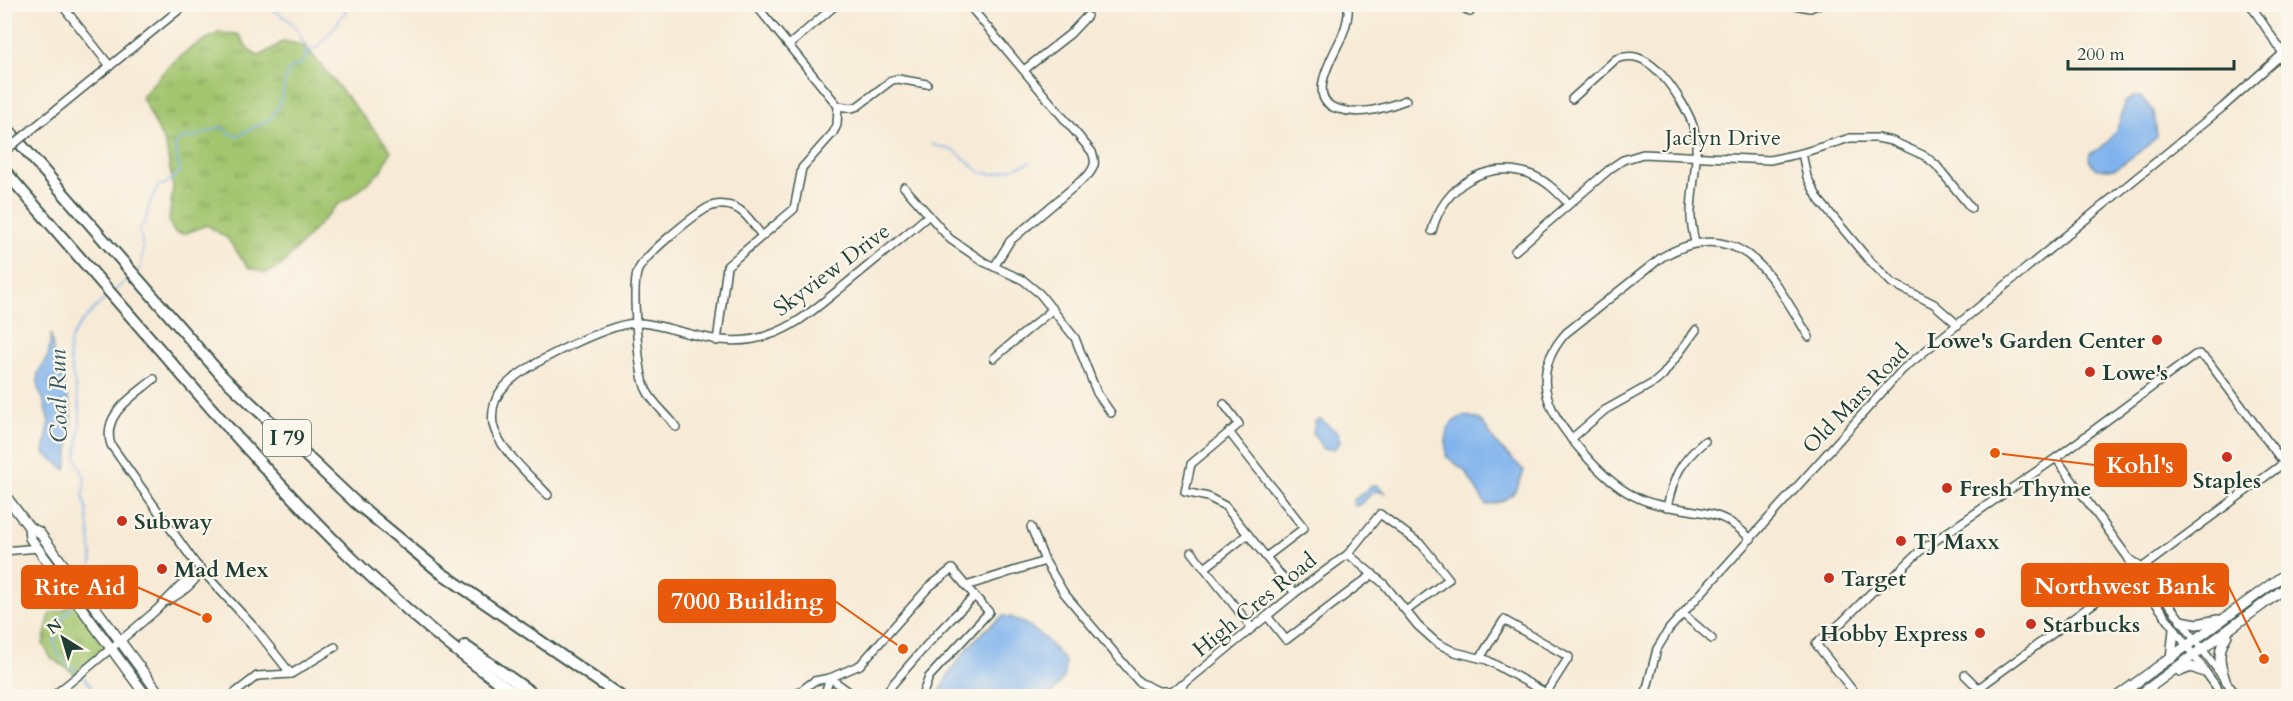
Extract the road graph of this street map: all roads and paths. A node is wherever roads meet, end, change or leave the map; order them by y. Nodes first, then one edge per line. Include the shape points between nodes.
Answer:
1 (61, 4) edge
2 (186, 4) edge
3 (755, 4) edge
4 (837, 4) edge
5 (968, 4) edge
6 (1348, 4) edge
7 (1458, 4) edge
8 (1789, 4) edge
9 (1820, 4) edge
10 (2250, 4) edge
11 (1470, 12) dead end
12 (1087, 16) dead end
13 (789, 45) junction
14 (2286, 51) edge
15 (2289, 61) edge
16 (110, 66) junction
17 (1024, 70) junction
18 (927, 84) dead end
19 (1572, 99) dead end
20 (1406, 100) dead end
21 (838, 106) junction
22 (4, 125) edge
23 (4, 152) edge
24 (1802, 153) junction
25 (1695, 157) junction
26 (4, 170) edge
27 (904, 186) dead end
28 (1569, 204) junction
29 (1971, 208) dead end
30 (929, 215) junction
31 (1432, 231) dead end
32 (762, 236) junction
33 (1695, 243) junction
34 (1515, 251) dead end
35 (994, 267) junction
36 (1053, 309) junction
37 (638, 323) junction
38 (1958, 324) junction
39 (1696, 330) dead end
40 (1809, 337) dead end
41 (717, 341) junction
42 (994, 358) dead end
43 (154, 379) dead end
44 (1224, 405) dead end
45 (1111, 413) dead end
46 (676, 427) dead end
47 (1229, 432) junction
48 (1571, 439) junction
49 (1705, 441) dead end
50 (2056, 458) junction
51 (2286, 461) edge
52 (4, 494) edge
53 (548, 495) dead end
54 (1667, 507) junction
55 (29, 527) junction
56 (1031, 527) dead end
57 (1248, 534) junction
58 (330, 536) junction
59 (1751, 539) junction
60 (38, 548) junction
61 (4, 551) edge
62 (1192, 552) dead end
63 (1348, 554) junction
64 (2157, 556) junction
65 (1266, 557) junction
66 (2130, 559) junction
67 (1045, 561) junction
68 (1204, 568) junction
69 (2142, 568) junction
70 (201, 569) junction
71 (2289, 572) edge
72 (2134, 573) junction
73 (1373, 574) junction
74 (2152, 582) junction
75 (966, 586) junction
76 (2289, 586) edge
77 (2116, 587) junction
78 (1295, 593) junction
79 (2149, 594) junction
80 (975, 596) junction
81 (1406, 611) junction
82 (1683, 614) junction
83 (1267, 616) junction
84 (2224, 619) junction
85 (2181, 621) junction
86 (1252, 628) junction
87 (2174, 629) junction
88 (2230, 629) junction
89 (1712, 639) dead end
90 (2195, 640) junction
91 (120, 641) junction
92 (2187, 646) junction
93 (335, 647) dead end
94 (111, 648) junction
95 (2202, 650) junction
96 (2194, 656) junction
97 (1480, 658) junction
98 (2171, 658) junction
99 (2204, 672) junction
100 (291, 675) junction
101 (1995, 676) junction
102 (830, 678) junction
103 (2225, 680) junction
104 (1139, 682) junction
105 (1184, 684) junction
106 (1980, 688) junction
107 (1159, 691) junction
108 (1972, 695) edge
109 (53, 696) edge
110 (147, 696) edge
111 (161, 696) edge
112 (231, 696) edge
113 (519, 696) edge
114 (536, 696) edge
115 (620, 696) edge
116 (794, 696) edge
117 (824, 696) edge
118 (855, 696) edge
119 (888, 696) edge
120 (922, 696) edge
121 (1143, 696) edge
122 (1169, 696) edge
123 (1180, 696) edge
124 (1645, 696) edge
125 (1857, 696) edge
126 (1987, 696) edge
127 (2118, 696) edge
128 (2138, 696) edge
129 (2144, 696) edge
130 (2223, 696) edge
131 (2237, 696) edge

1 - 16 street
2 - 16 street
3 - 13 street
4 - 13 street
5 - 17 street
6 - 20 street via 1343,33 1324,73 1325,98 1332,107 1344,111 1382,109
7 - 11 street
8 - 9 street via 1810,8
10 - 14 street
12 - 17 street
13 - 21 street
14 - 15 street
14 - 38 street, Old Mars Road via 2223,108
16 - 23 street, bridge
17 - 35 street via 1092,153 1095,164 1089,174 1010,241
18 - 21 street via 892,80 858,106
19 - 25 street via 1616,59 1643,58 1669,83 1691,122
21 - 32 street via 837,125 802,168 794,209
22 - 115 highway, I 79 via 224,377 355,502 440,572
24 - 25 street, Jaclyn Drive via 1770,160
24 - 29 street, Jaclyn Drive via 1850,138 1892,141 1925,156
24 - 38 street via 1807,177 1819,200 1868,259 1892,284 1934,304
25 - 28 street, Jaclyn Drive via 1633,155 1611,168
25 - 33 street via 1691,213
26 - 58 highway, I 79 via 256,459
27 - 30 street
28 - 31 street via 1533,176 1517,171 1494,172 1471,179 1449,195 1436,214
28 - 34 street, Jaclyn Drive
30 - 35 street via 950,239
30 - 41 street, Skyview Drive via 797,322 757,339
32 - 37 street via 744,213 733,206 717,205 702,212 640,264 636,279
32 - 41 street via 727,267
33 - 40 street via 1727,245 1755,260 1774,280
33 - 48 street via 1678,248 1648,267 1558,341 1548,364 1546,390 1554,416
35 - 36 street via 1023,280
36 - 42 street
36 - 45 street via 1075,339 1097,393
37 - 41 street, Skyview Drive
37 - 46 street via 643,382 651,398
37 - 53 street, Skyview Drive via 574,344 512,379 495,400 492,413 496,434
38 - 59 street, Old Mars Road via 1890,382
39 - 48 street via 1655,382 1605,410
43 - 70 street via 115,414 109,440 118,458
44 - 47 street via 1239,424
47 - 57 street via 1191,464 1185,492 1221,503
47 - 65 street via 1304,528
48 - 54 street via 1611,482 1638,498
49 - 54 street via 1690,453 1677,472
50 - 51 street via 2199,354
50 - 66 street
50 - 125 street via 1920,551 1816,644
51 - 64 street
52 - 55 main road
54 - 59 street via 1716,516
55 - 60 main road via 30,538
55 - 91 main road via 39,532
56 - 67 street
57 - 65 street
57 - 68 street
58 - 113 highway via 413,615
58 - 114 highway, I 79 via 437,626
59 - 82 street, Old Mars Road
60 - 61 street
60 - 94 main road
62 - 68 street
63 - 73 street
63 - 78 street, High Cres Road
63 - 81 street, High Cres Road via 1380,514 1422,545 1449,579
64 - 69 street
64 - 74 street
65 - 78 street
66 - 69 street
66 - 72 street
67 - 75 street
67 - 104 street via 1064,593
68 - 86 street
69 - 72 street
69 - 74 street
70 - 91 street via 196,580
70 - 100 street
71 - 84 main road
72 - 77 street
72 - 79 street
73 - 81 street
73 - 83 street via 1286,640
74 - 85 street
75 - 80 street
75 - 102 street via 952,569 928,588 860,664
76 - 88 main road
77 - 79 street via 2131,585
77 - 101 street
78 - 83 street, High Cres Road
79 - 87 street
80 - 119 street via 912,662 887,691
80 - 120 street via 989,612 929,677
81 - 97 street via 1437,643
82 - 89 street
82 - 124 street, Old Mars Road via 1657,649
83 - 86 street, High Cres Road
84 - 85 main road via 2197,624
84 - 90 main road
85 - 90 street
86 - 105 street, High Cres Road
87 - 92 street
87 - 98 main road
88 - 95 main road
88 - 103 main road via 2219,653
90 - 92 main road
90 - 95 street
91 - 94 street
91 - 111 main road
92 - 96 street
92 - 98 main road
93 - 100 street
94 - 109 street
94 - 110 main road
95 - 96 main road
95 - 103 street
96 - 99 street
96 - 128 main road
97 - 97 street via 1546,693 1569,657 1504,620
98 - 127 main road
99 - 129 main road via 2195,667 2183,669
99 - 130 street
100 - 112 street via 257,676
101 - 106 street
101 - 126 street
102 - 116 street via 814,681
102 - 117 street
102 - 118 street
103 - 131 street
104 - 107 street
104 - 121 street
105 - 107 street, High Cres Road
105 - 123 street, High Cres Road
106 - 108 street
106 - 108 street via 1965,675
106 - 126 street
107 - 121 street, High Cres Road
107 - 122 street

